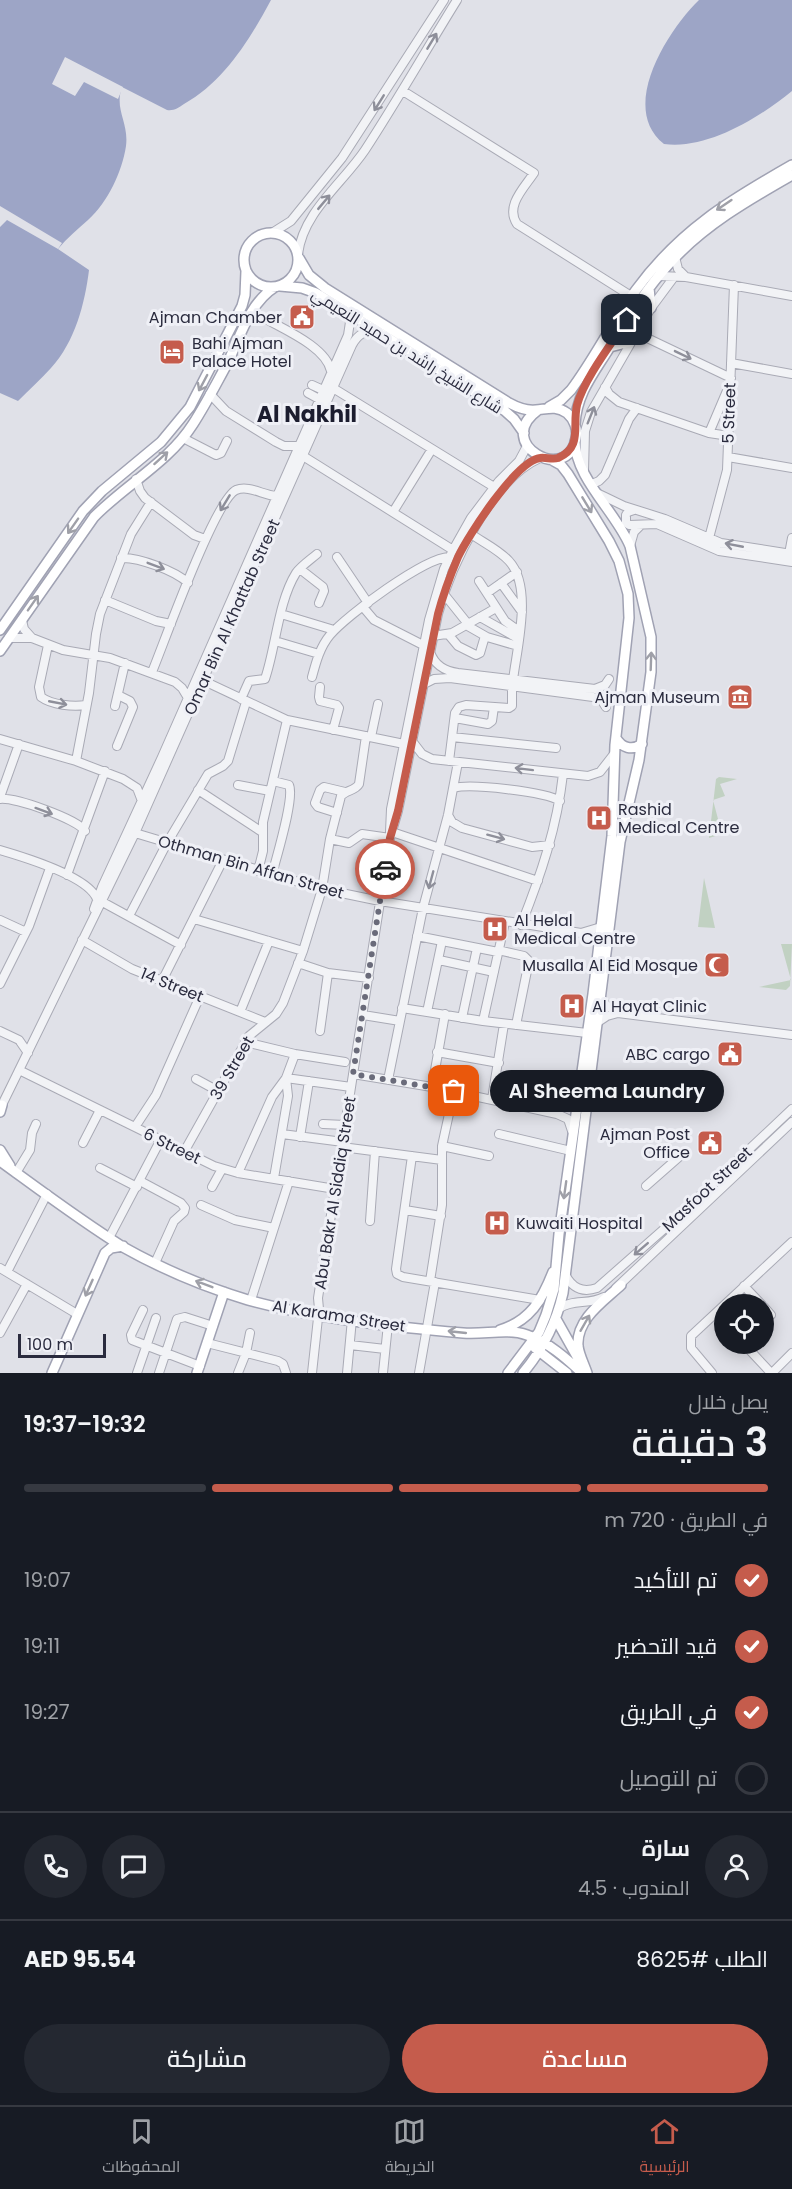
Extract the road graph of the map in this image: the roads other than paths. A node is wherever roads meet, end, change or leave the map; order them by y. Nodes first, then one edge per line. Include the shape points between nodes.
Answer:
1 (444, 0) edge
2 (457, 0) edge
3 (403, 91) junction
4 (792, 165) edge
5 (337, 166) junction
6 (347, 174) junction
7 (792, 175) edge
8 (272, 233) junction
9 (298, 256) junction
10 (675, 257) junction
11 (246, 272) junction
12 (658, 276) junction
13 (674, 277) junction
14 (686, 277) junction
15 (734, 285) junction
16 (277, 287) junction
17 (649, 288) junction
18 (631, 296) junction
19 (792, 296) edge
20 (651, 308) junction
21 (346, 312) junction
22 (264, 318) dead end
23 (378, 333) junction
24 (632, 339) junction
25 (610, 347) junction
26 (342, 348) junction
27 (317, 350) junction
28 (731, 363) junction
29 (331, 372) junction
30 (792, 374) edge
31 (730, 380) junction
32 (312, 385) dead end
33 (605, 387) junction
34 (333, 388) junction
35 (323, 390) junction
36 (308, 393) dead end
37 (210, 394) junction
38 (319, 399) junction
39 (549, 407) junction
40 (637, 408) junction
41 (538, 410) junction
42 (315, 418) junction
43 (575, 425) junction
44 (709, 433) junction
45 (524, 434) junction
46 (729, 436) junction
47 (183, 438) junction
48 (227, 441) dead end
49 (575, 441) junction
50 (298, 446) junction
51 (527, 446) junction
52 (432, 449) junction
53 (303, 456) junction
54 (728, 457) junction
55 (540, 458) junction
56 (552, 460) junction
57 (792, 468) edge
58 (584, 473) junction
59 (136, 479) junction
60 (286, 485) junction
61 (494, 487) junction
62 (594, 488) junction
63 (276, 496) junction
64 (151, 502) junction
65 (636, 511) junction
66 (393, 512) junction
67 (641, 525) junction
68 (471, 534) junction
69 (710, 538) junction
70 (792, 538) edge
71 (205, 539) junction
72 (630, 546) junction
73 (451, 553) junction
74 (317, 554) dead end
75 (337, 556) dead end
76 (791, 557) edge
77 (121, 558) junction
78 (300, 569) junction
79 (517, 572) junction
80 (479, 581) dead end
81 (188, 583) junction
82 (501, 583) junction
83 (487, 593) junction
84 (444, 594) junction
85 (105, 600) junction
86 (319, 603) dead end
87 (366, 605) junction
88 (496, 608) junction
89 (522, 612) junction
90 (281, 614) junction
91 (480, 617) junction
92 (22, 620) junction
93 (171, 624) junction
94 (467, 625) junction
95 (0, 630) edge
96 (334, 630) junction
97 (448, 634) junction
98 (433, 636) junction
99 (485, 636) junction
100 (9, 638) junction
101 (32, 638) junction
102 (518, 639) junction
103 (275, 641) junction
104 (48, 645) junction
105 (423, 645) junction
106 (0, 651) edge
107 (430, 651) junction
108 (93, 654) junction
109 (319, 654) junction
110 (125, 663) junction
111 (152, 672) junction
112 (458, 676) junction
113 (312, 677) dead end
114 (609, 679) dead end
115 (200, 680) junction
116 (175, 682) junction
117 (513, 683) junction
118 (423, 684) junction
119 (321, 687) dead end
120 (581, 692) junction
121 (118, 695) junction
122 (188, 698) junction
123 (243, 700) junction
124 (378, 704) dead end
125 (86, 705) junction
126 (115, 706) dead end
127 (494, 707) junction
128 (606, 707) dead end
129 (455, 718) junction
130 (287, 720) junction
131 (333, 730) junction
132 (368, 737) junction
133 (452, 737) junction
134 (616, 738) junction
135 (0, 739) edge
136 (408, 742) junction
137 (19, 744) junction
138 (642, 744) junction
139 (117, 746) dead end
140 (556, 747) dead end
141 (614, 754) junction
142 (165, 758) junction
143 (76, 761) junction
144 (449, 761) junction
145 (458, 762) junction
146 (105, 771) junction
147 (563, 774) junction
148 (152, 779) junction
149 (273, 781) junction
150 (132, 783) junction
151 (238, 785) dead end
152 (454, 788) junction
153 (198, 790) junction
154 (270, 791) junction
155 (345, 792) junction
156 (0, 798) edge
157 (142, 801) junction
158 (560, 801) junction
159 (336, 813) junction
160 (448, 814) junction
161 (85, 831) junction
162 (262, 832) junction
163 (135, 833) junction
164 (391, 835) junction
165 (330, 838) junction
166 (167, 843) junction
167 (550, 845) junction
168 (439, 847) junction
169 (0, 850) edge
170 (223, 860) junction
171 (115, 867) junction
172 (50, 868) junction
173 (258, 871) junction
174 (67, 875) junction
175 (272, 875) junction
176 (538, 881) junction
177 (89, 886) junction
178 (102, 887) junction
179 (322, 889) junction
180 (99, 900) junction
181 (380, 901) junction
182 (423, 908) junction
183 (129, 916) junction
184 (194, 919) junction
185 (0, 920) edge
186 (504, 922) junction
187 (521, 925) junction
188 (601, 927) junction
189 (26, 932) junction
190 (581, 933) junction
191 (417, 936) junction
192 (82, 940) junction
193 (269, 941) junction
194 (442, 941) junction
195 (599, 943) junction
196 (181, 945) junction
197 (477, 948) junction
198 (303, 951) junction
199 (498, 951) junction
200 (439, 960) junction
201 (298, 963) junction
202 (473, 968) junction
203 (494, 972) junction
204 (328, 973) junction
205 (369, 978) junction
206 (1, 980) edge
207 (162, 981) junction
208 (200, 996) junction
209 (601, 998) junction
210 (402, 1008) junction
211 (240, 1012) junction
212 (427, 1012) junction
213 (618, 1013) junction
214 (363, 1014) junction
215 (445, 1014) junction
216 (462, 1018) junction
217 (400, 1021) junction
218 (483, 1021) junction
219 (265, 1022) junction
220 (598, 1022) junction
221 (504, 1024) junction
222 (516, 1025) junction
223 (0, 1031) edge
224 (320, 1031) dead end
225 (587, 1033) junction
226 (792, 1033) edge
227 (245, 1042) junction
228 (437, 1052) junction
229 (28, 1053) junction
230 (295, 1054) junction
231 (345, 1062) dead end
232 (499, 1063) junction
233 (20, 1070) junction
234 (353, 1074) junction
235 (286, 1078) junction
236 (196, 1079) dead end
237 (388, 1080) junction
238 (309, 1081) junction
239 (351, 1087) junction
240 (432, 1087) junction
241 (454, 1091) junction
242 (218, 1092) junction
243 (492, 1099) junction
244 (578, 1103) junction
245 (1, 1108) edge
246 (792, 1109) edge
247 (99, 1110) junction
248 (557, 1114) junction
249 (792, 1122) edge
250 (36, 1124) dead end
251 (323, 1124) dead end
252 (345, 1125) junction
253 (135, 1127) junction
254 (282, 1134) junction
255 (499, 1134) dead end
256 (573, 1135) junction
257 (300, 1137) junction
258 (160, 1141) junction
259 (83, 1143) dead end
260 (342, 1144) junction
261 (442, 1146) junction
262 (0, 1150) edge
263 (571, 1151) junction
264 (184, 1152) junction
265 (375, 1152) junction
266 (412, 1156) junction
267 (489, 1156) dead end
268 (679, 1157) dead end
269 (442, 1160) junction
270 (0, 1161) edge
271 (100, 1168) dead end
272 (222, 1169) junction
273 (15, 1172) junction
274 (238, 1173) junction
275 (274, 1178) junction
276 (289, 1181) junction
277 (139, 1184) junction
278 (646, 1186) dead end
279 (212, 1187) dead end
280 (335, 1189) junction
281 (47, 1194) junction
282 (201, 1205) dead end
283 (405, 1210) junction
284 (441, 1216) junction
285 (370, 1221) dead end
286 (672, 1222) junction
287 (274, 1228) junction
288 (110, 1238) junction
289 (669, 1238) junction
290 (792, 1242) edge
291 (123, 1246) junction
292 (576, 1251) dead end
293 (561, 1261) junction
294 (155, 1263) junction
295 (3, 1270) edge
296 (565, 1273) junction
297 (432, 1282) junction
298 (27, 1284) junction
299 (621, 1285) junction
300 (744, 1286) junction
301 (224, 1292) junction
302 (736, 1294) edge
303 (752, 1294) edge
304 (251, 1300) junction
305 (540, 1300) junction
306 (560, 1308) junction
307 (143, 1310) dead end
308 (77, 1314) junction
309 (313, 1314) junction
310 (714, 1315) edge
311 (156, 1317) dead end
312 (352, 1319) junction
313 (556, 1319) junction
314 (388, 1324) junction
315 (213, 1326) junction
316 (428, 1329) junction
317 (0, 1333) edge
318 (250, 1333) dead end
319 (488, 1334) junction
320 (533, 1342) junction
321 (207, 1343) junction
322 (350, 1345) junction
323 (146, 1346) junction
324 (542, 1348) junction
325 (385, 1349) junction
326 (165, 1353) junction
327 (246, 1353) junction
328 (792, 1353) edge
329 (753, 1354) edge
330 (199, 1370) edge
331 (52, 1373) edge
332 (137, 1373) edge
333 (159, 1373) edge
334 (238, 1373) edge
335 (286, 1373) edge
336 (312, 1373) edge
337 (347, 1373) edge
338 (383, 1373) edge
339 (419, 1373) edge
340 (508, 1373) edge
341 (523, 1373) edge
342 (567, 1373) edge
343 (585, 1373) edge
344 (712, 1373) edge
345 (771, 1373) edge

1 -> 5 street
3 -> 2 street
3 - 6 street
3 - 18 street via 534,173 513,204 512,215 517,224
4 -> 18 main road via 726,203 696,226
5 - 6 street
5 - 8 street via 291,221
9 -> 6 street via 309,220
7 - 10 main road via 726,215
8 - 9 main road via 291,241
8 - 11 main road via 257,237 246,249
9 - 16 main road via 296,272
9 - 41 main road, شارع الشيخ راشد بن حميد النعيمي via 309,275 325,288 509,403
10 - 12 main road
10 - 14 street via 678,269
11 - 16 main road via 255,282
11 -> 95 main road via 242,306 190,407 160,442 87,506
12 - 13 street
12 - 17 main road
13 - 14 street
13 - 20 street
14 - 15 street
15 - 19 street
15 - 28 street, 5 Street
16 - 21 main road, شارع الشيخ راشد بن حميد النعيمي via 309,290
16 - 37 main road via 255,306
17 - 20 main road
17 - 25 main road
18 - 39 main road via 571,390
20 - 24 street
21 - 23 main road, شارع الشيخ راشد بن حميد النعيمي
21 - 26 street, Omar Bin Al Khattab Street via 350,329
22 - 27 street
23 - 34 street, Omar Bin Al Khattab Street via 365,332 357,337
23 - 45 main road, شارع الشيخ راشد بن حميد النعيمي via 505,411
24 - 25 main road
24 -> 31 street via 645,337
24 - 33 street
25 - 43 main road via 580,396
26 - 27 street
26 - 29 street, Omar Bin Al Khattab Street
27 - 29 street via 326,358
28 - 30 street
28 - 31 street, 5 Street
29 - 35 street, Omar Bin Al Khattab Street
31 - 44 street
31 - 46 street, 5 Street
32 - 35 street
33 - 40 street via 615,400
58 -> 33 street via 585,431
34 - 42 street, Omar Bin Al Khattab Street
34 - 52 street
35 - 38 street, Omar Bin Al Khattab Street
36 - 38 street
37 - 47 main road
37 - 50 street via 226,411 276,442
38 - 42 street, Omar Bin Al Khattab Street
39 - 41 main road
39 - 43 main road via 562,410
40 - 44 street
40 - 62 street via 604,476
41 - 45 main road via 527,420
42 - 50 street, Omar Bin Al Khattab Street
42 - 53 street, Omar Bin Al Khattab Street
43 - 49 main road
44 - 46 street
45 - 51 main road
46 - 54 street, 5 Street
47 - 48 street via 216,454 221,453
59 -> 47 main road
49 - 56 main road via 569,452
49 - 58 main road
50 - 60 street, Omar Bin Al Khattab Street
51 - 55 main road
51 - 61 street, Abu Bakr Al Siddiq Street
52 - 61 street
52 - 66 street
53 - 60 street, Omar Bin Al Khattab Street
53 - 66 street
54 - 57 street
54 - 69 street, 5 Street
55 - 56 main road
55 - 68 street, Abu Bakr Al Siddiq Street via 511,480
56 -> 134 main road via 565,470 609,541 626,583 629,618
58 - 62 main road
59 - 64 street via 140,491
92 -> 59 main road via 90,523
60 - 63 street, Omar Bin Al Khattab Street
60 - 115 street, Omar Bin Al Khattab Street
61 - 73 street, Abu Bakr Al Siddiq Street
62 - 65 street
62 - 72 main road
63 -> 71 street via 248,489 234,491
63 - 115 street, Omar Bin Al Khattab Street
64 - 71 street
64 - 77 street
65 - 67 street via 626,515 626,523
65 - 69 street
66 - 73 street
67 - 72 street
67 - 76 street via 657,524 719,551
68 - 79 street via 503,555
68 - 84 street, Abu Bakr Al Siddiq Street
76 -> 69 street
70 - 76 street
71 - 81 street
138 -> 72 main road via 652,645
73 - 87 street via 432,561
73 - 105 street, Abu Bakr Al Siddiq Street
74 - 78 street
75 - 87 street
77 -> 81 street via 134,558 179,575
77 - 85 street
78 - 86 street via 323,586
78 - 90 street
79 - 82 street
79 - 89 street via 523,590
80 - 83 street
81 - 93 street
82 - 83 street
82 - 89 street
83 - 88 street
84 - 94 street
84 - 98 street, Abu Bakr Al Siddiq Street
85 - 93 street
85 - 108 street
87 - 96 street
87 - 105 street via 377,622
88 - 91 street
88 - 102 street
89 - 102 street
90 - 96 street
90 - 103 street
91 - 94 street
91 - 102 street
92 - 100 main road
92 - 101 street
93 - 111 street
94 - 97 street
94 - 99 street
96 - 109 street
97 - 98 street
97 - 99 street via 458,646 476,655
98 - 107 street, Abu Bakr Al Siddiq Street
99 - 102 street
100 - 101 street
100 - 106 main road
101 - 104 street
102 - 117 street
103 - 109 street
103 - 123 street via 265,679 249,681
104 - 108 street
104 -> 125 street via 39,687 41,697
105 - 136 street, Abu Bakr Al Siddiq Street
107 - 112 street via 441,668
107 - 118 street, Abu Bakr Al Siddiq Street
108 - 110 street
108 - 125 street
109 - 113 street
110 - 111 street
110 - 121 street
111 - 116 street
112 - 117 street
112 - 118 street
114 - 120 street via 599,688
115 - 116 street
115 - 122 street, Omar Bin Al Khattab Street
115 - 123 street
115 - 142 street, Omar Bin Al Khattab Street
116 - 122 street
117 - 120 street
117 - 127 street via 511,707
118 - 136 street, Abu Bakr Al Siddiq Street
119 - 131 street via 320,701 339,708
120 - 128 street
121 - 126 street
121 - 139 street via 133,707
122 - 142 street, Omar Bin Al Khattab Street
123 - 130 street
123 - 153 street via 228,761 208,774
124 - 132 street, 39 Street
125 - 143 street
127 - 129 street via 462,705
127 - 129 street via 492,721 488,723
129 - 133 street
130 - 131 street
130 - 149 street
131 - 132 street
132 - 136 street
132 - 155 street, 39 Street via 359,783
133 - 140 street
133 - 144 street
134 - 138 main road via 630,748
134 - 141 main road
135 - 137 street
136 - 144 street via 427,757
136 - 164 street, Abu Bakr Al Siddiq Street via 391,809
137 - 143 street
137 - 156 street
138 - 209 main road via 621,834
141 - 147 street via 596,774
141 - 188 main road via 613,826
142 - 148 street, Omar Bin Al Khattab Street
142 - 163 street, Omar Bin Al Khattab Street
143 - 146 street
144 - 145 street
147 -> 145 street
145 - 152 street
146 - 150 street
146 - 161 street
147 - 158 street
148 - 150 street
148 - 157 street, Omar Bin Al Khattab Street
149 - 154 street
149 - 175 street via 289,785 291,791
150 - 157 street
151 - 154 street
152 - 158 street via 473,786 546,795
152 - 160 street
153 - 162 street
153 - 166 street
154 - 162 street
155 - 159 street, 39 Street
155 - 159 street via 324,787 319,791 315,802 318,807
156 -> 161 street via 70,820
157 - 171 street, Omar Bin Al Khattab Street
158 - 167 street
159 - 165 street, 39 Street
160 -> 167 street via 462,828 532,847
160 - 168 street
161 - 174 street
162 - 173 street
163 - 166 street, Othman Bin Affan Street
163 - 171 street, Omar Bin Al Khattab Street
164 - 165 street via 362,834 349,843
164 - 168 street
164 - 181 street, Abu Bakr Al Siddiq Street
165 - 179 street, 39 Street
166 - 170 street, Othman Bin Affan Street
166 - 183 street
167 - 176 street
168 - 176 street
168 -> 182 street
169 - 172 street
170 - 173 street, Othman Bin Affan Street
170 - 184 street
171 - 178 street, Omar Bin Al Khattab Street
171 - 180 street, Omar Bin Al Khattab Street
172 - 174 street
172 - 189 street
173 - 175 street, Othman Bin Affan Street
174 - 177 street
175 - 179 street, Othman Bin Affan Street
176 - 187 street
177 - 178 street
177 - 180 street
178 - 180 street, Omar Bin Al Khattab Street
179 - 181 street, Othman Bin Affan Street
179 - 198 street, 39 Street
180 - 183 street
180 - 192 street, Omar Bin Al Khattab Street
181 - 182 street, Othman Bin Affan Street
181 - 205 street, Abu Bakr Al Siddiq Street
182 - 186 street, Othman Bin Affan Street
182 - 191 street
183 - 196 street
184 - 193 street
184 - 196 street
185 - 189 street
186 - 187 street, Othman Bin Affan Street
186 - 199 street
187 - 190 street, Othman Bin Affan Street
188 - 190 street, Othman Bin Affan Street
188 - 195 main road
189 - 206 street
190 - 195 street, Othman Bin Affan Street
191 - 194 street
191 - 210 street
192 - 207 street, 14 Street via 125,966
192 - 229 street, Omar Bin Al Khattab Street
193 - 198 street
193 - 211 street
194 - 197 street
194 - 200 street
195 - 225 main road
196 - 207 street
197 - 199 street
197 - 202 street
198 - 201 street, 39 Street
199 - 203 street
199 - 222 street via 524,956 529,961
200 - 202 street
200 - 212 street
201 - 204 street
201 - 219 street, 39 Street via 280,1009
202 - 203 street
202 - 216 street
203 - 218 street
204 - 205 street
204 - 224 street
205 - 214 street, Abu Bakr Al Siddiq Street
207 - 208 street, 14 Street
208 - 211 street, 14 Street
208 - 253 street via 156,1095
209 - 213 street
209 - 220 main road
210 - 212 street
210 - 217 street
211 - 219 street, 14 Street
212 - 215 street
213 - 220 street
213 - 226 street
214 - 217 street
214 - 234 street, Abu Bakr Al Siddiq Street
215 - 216 street
215 - 228 street
216 - 218 street
217 - 237 street
218 - 221 street
219 - 227 street, 39 Street
220 - 293 main road
221 - 222 street
221 - 232 street
222 - 225 street
223 - 229 street via 19,1040
225 - 244 main road
227 - 230 street
227 - 242 street, 39 Street
228 - 232 street
228 - 240 street
229 - 233 street, Omar Bin Al Khattab Street
230 - 231 street
230 - 235 street
232 - 243 street
233 - 245 street, Omar Bin Al Khattab Street
233 - 247 street, 6 Street
234 - 237 street
234 - 239 street, Abu Bakr Al Siddiq Street
235 - 238 street
235 - 254 street via 289,1091
235 - 274 street via 272,1097
236 - 242 street
237 - 240 street
238 - 239 street
238 - 257 street
239 - 252 street, Abu Bakr Al Siddiq Street
240 - 241 street
241 - 243 street
241 - 261 street
242 - 264 street, 39 Street
243 - 248 street
244 - 248 street
244 - 256 main road
246 - 286 street, Masfoot Street
247 - 253 street, 6 Street
247 - 259 street
248 - 256 street via 568,1119
249 - 289 street, Masfoot Street
250 - 273 street via 30,1150
251 - 252 street
252 - 260 street, Abu Bakr Al Siddiq Street
253 - 258 street, 6 Street
254 - 257 street
254 - 275 street
255 - 263 street
256 - 263 main road
257 - 260 street
258 - 264 street, 6 Street
258 - 277 street
260 - 265 street
260 - 280 street, Abu Bakr Al Siddiq Street
261 - 267 street
261 - 269 street
262 - 273 main road
263 -> 293 main road
264 - 272 street, 6 Street
265 - 266 street
265 - 285 street
266 - 269 street
266 - 283 street
268 - 278 street
269 - 284 street
270 - 273 main road, Al Karama Street
271 - 277 street
272 - 274 street, 6 Street
272 - 279 street
273 - 281 main road, Al Karama Street
274 - 275 street, 6 Street
275 - 276 street, 6 Street
276 - 280 street, 6 Street
276 - 287 street
277 - 288 street
277 - 294 street via 185,1208 174,1221
280 - 309 street, Abu Bakr Al Siddiq Street
281 - 288 main road, Al Karama Street
281 - 295 street
282 - 287 street via 235,1220
283 - 284 street
283 - 297 street via 396,1272
284 - 297 street
286 - 289 street via 665,1234
286 -> 296 street, Masfoot Street via 597,1288 578,1289
287 - 304 street
288 - 291 main road, Al Karama Street
289 - 299 street, Masfoot Street
290 - 300 street
291 - 294 main road, Al Karama Street
291 -> 308 main road via 105,1253
292 - 293 main road
293 - 296 main road
293 - 305 main road
293 - 320 main road via 551,1302
301 -> 294 main road, Al Karama Street
295 - 298 street
296 - 306 main road
297 - 305 street
297 - 316 street
298 - 308 street
298 - 317 street
299 - 306 street, Masfoot Street via 597,1300
343 -> 299 main road via 578,1345 580,1329
300 - 302 street
300 - 303 street
301 - 304 main road, Al Karama Street
301 - 315 main road
304 - 309 main road, Al Karama Street
305 - 319 main road via 517,1323
306 - 313 main road
307 - 323 street via 131,1338
308 - 331 main road
309 - 312 main road, Al Karama Street
309 - 336 street, Abu Bakr Al Siddiq Street
310 - 344 street via 691,1336 691,1348
311 - 323 street
312 - 314 main road, Al Karama Street
312 - 322 street
313 - 324 main road
313 - 343 main road
314 - 316 main road, Al Karama Street
314 - 325 street
315 - 321 main road
315 - 326 street via 185,1317 177,1319
319 -> 316 main road, Al Karama Street
316 - 339 street
318 - 327 street
319 - 320 main road, Al Karama Street via 513,1332
320 - 324 main road
320 - 340 main road
321 - 327 street
321 - 330 main road
322 - 325 street
322 - 337 street
323 - 326 street
323 - 332 street
324 - 341 main road
324 - 342 main road
324 - 343 main road
325 - 338 street
326 - 330 street
326 - 333 street
327 - 334 street
327 - 335 street via 281,1362
328 - 345 street
329 - 345 street

